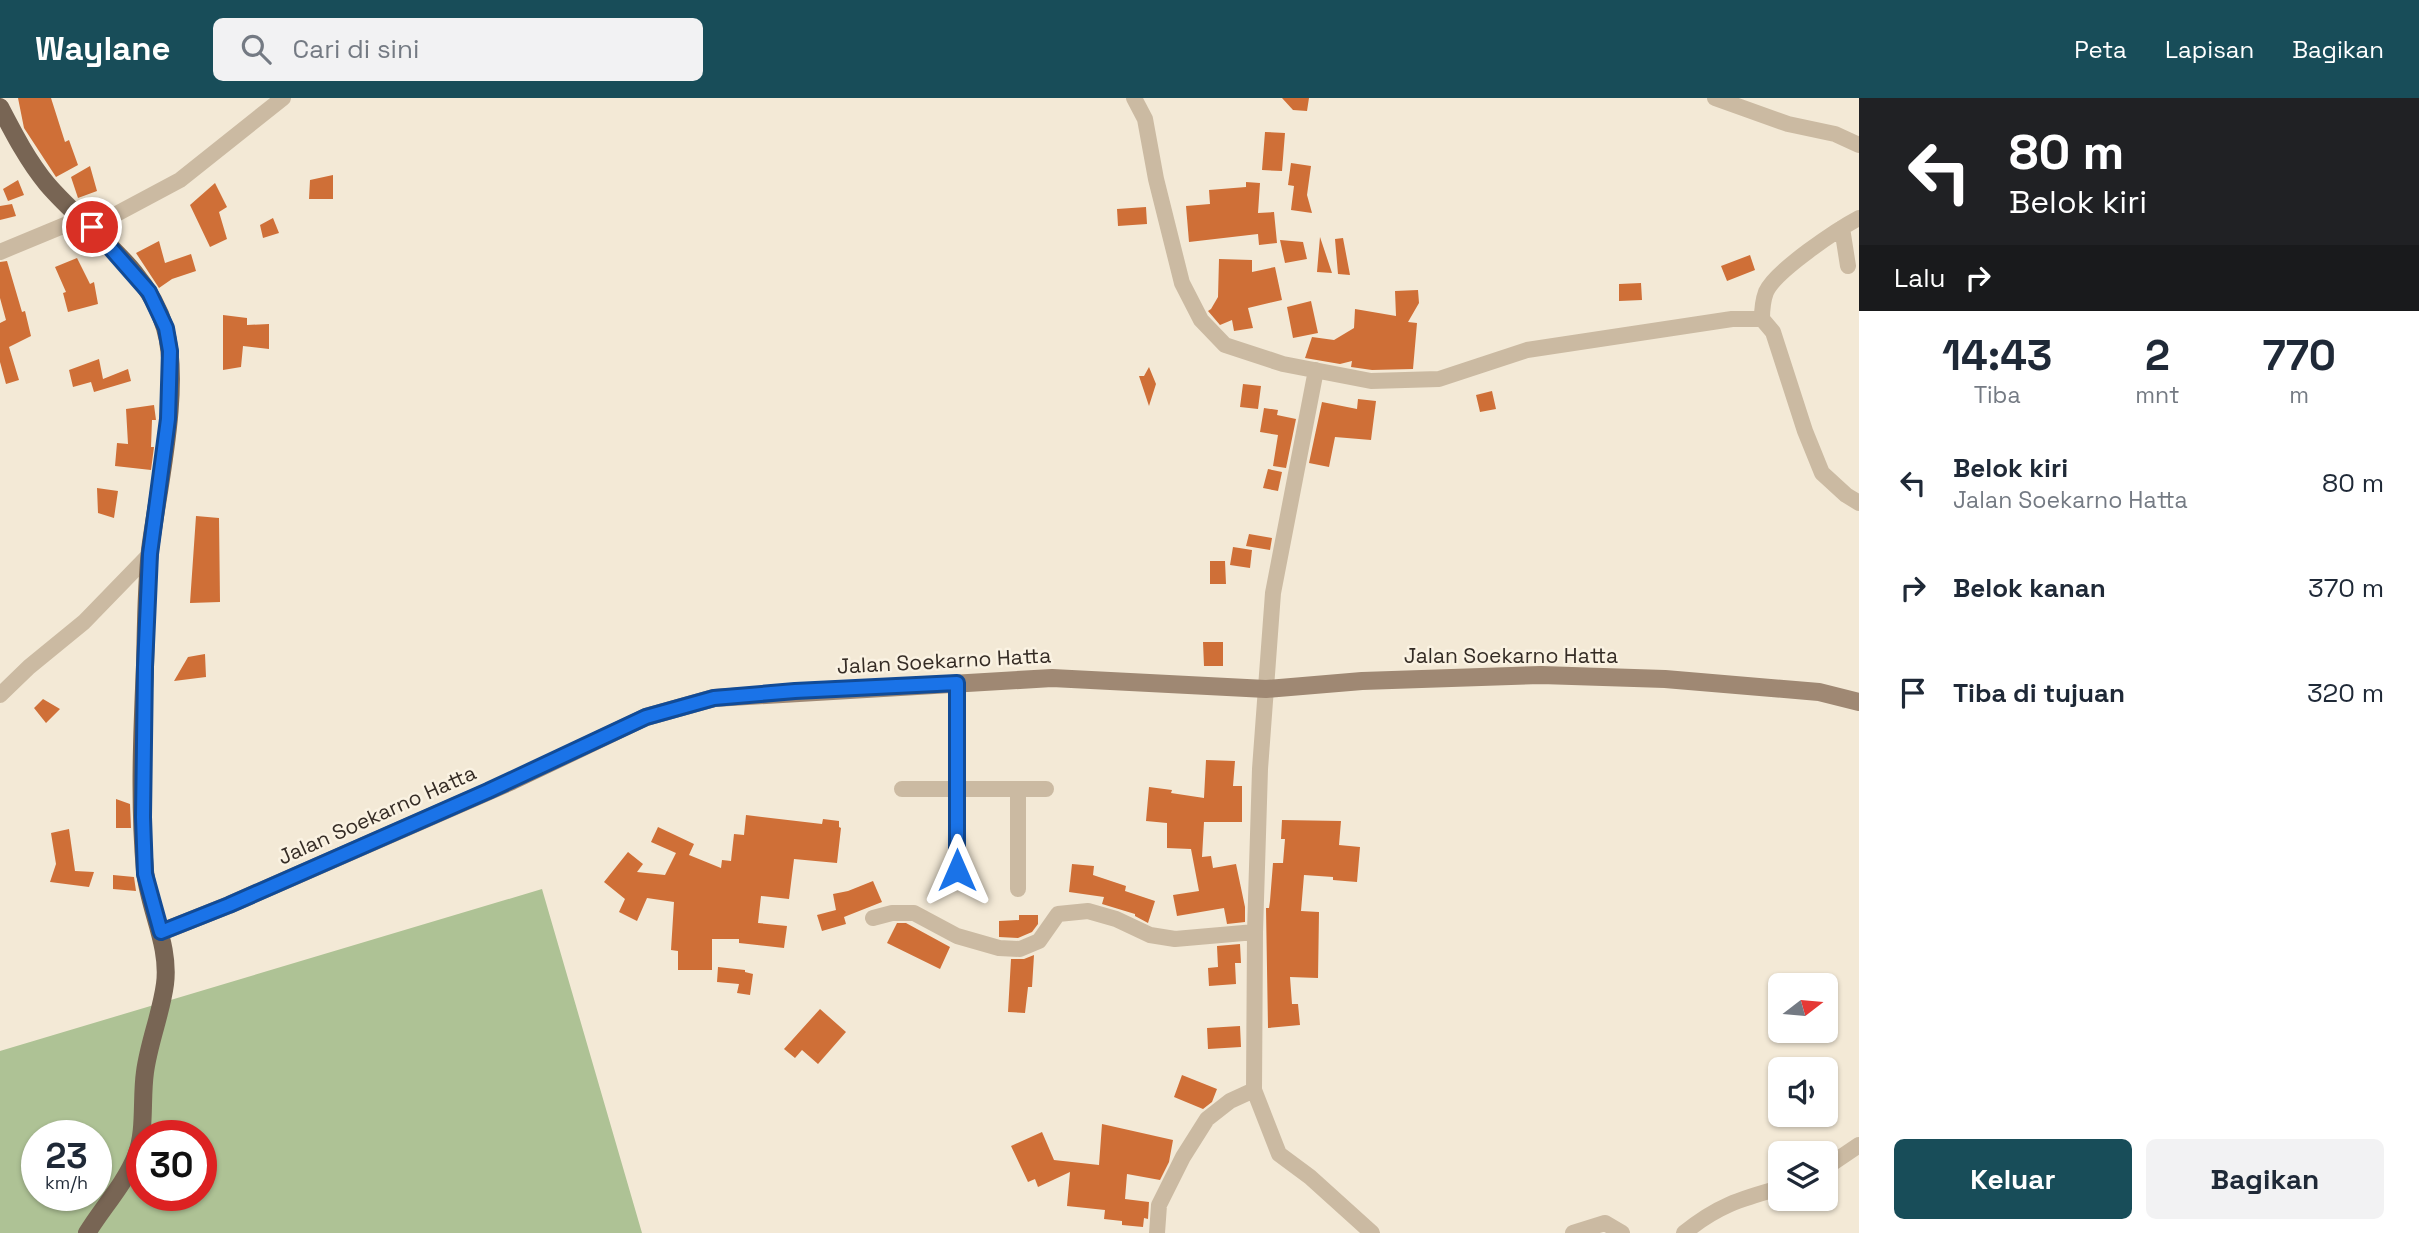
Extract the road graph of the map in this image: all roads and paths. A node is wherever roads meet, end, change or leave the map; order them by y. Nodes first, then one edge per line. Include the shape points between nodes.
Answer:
1 (283, 98) edge
2 (1135, 98) edge
3 (1715, 98) edge
4 (0, 107) edge
5 (1859, 145) edge
6 (1859, 218) edge
7 (87, 222) junction
8 (1842, 228) junction
9 (0, 252) edge
10 (1848, 266) dead end
11 (1762, 319) junction
12 (1316, 370) junction
13 (1859, 503) edge
14 (150, 554) junction
15 (957, 683) junction
16 (1266, 689) junction
17 (0, 695) edge
18 (1859, 702) edge
19 (902, 789) dead end
20 (957, 789) junction
21 (1018, 789) junction
22 (1046, 789) dead end
23 (957, 870) dead end
24 (1018, 889) dead end
25 (873, 918) dead end
26 (161, 932) junction
27 (1255, 932) junction
28 (1254, 1090) junction
29 (1859, 1145) edge
30 (1838, 1159) edge
31 (1768, 1192) edge
32 (87, 1233) edge
33 (1157, 1233) edge
34 (1372, 1233) edge
35 (1573, 1233) edge
36 (1622, 1233) edge
37 (1685, 1233) edge

1 - 7 street via 180,180
2 - 12 street via 1145,119 1182,284 1201,320 1225,345
3 - 5 street
4 - 7 main road via 34,167
6 - 8 street
7 - 9 street
7 - 14 main road via 149,292 166,328 168,419
8 - 10 street
8 - 11 street via 1774,279 1766,292
11 - 12 street via 1732,319 1527,350 1439,379 1371,381
11 - 13 street via 1773,332 1822,473
12 - 16 street via 1273,593
14 - 17 street via 84,622
14 - 26 main road via 143,817 145,874
15 - 16 street, Jalan Soekarno Hatta via 1052,678
15 - 20 street
15 - 26 street, Jalan Soekarno Hatta via 714,698 646,717
16 - 18 street, Jalan Soekarno Hatta via 1541,675 1665,679 1819,692
16 - 27 street
19 - 20 street
20 - 21 street
20 - 23 street
21 - 22 street
21 - 24 street
25 - 27 street via 914,913 957,936 1020,949 1040,942 1058,914 1088,911 1150,935 1175,939
26 - 32 main road via 166,982 147,1056 140,1144 130,1170
27 - 28 street
28 - 33 street via 1207,1119 1159,1205
28 - 34 street via 1279,1154
29 - 30 street
31 - 37 street via 1729,1203
35 - 36 street via 1605,1223

